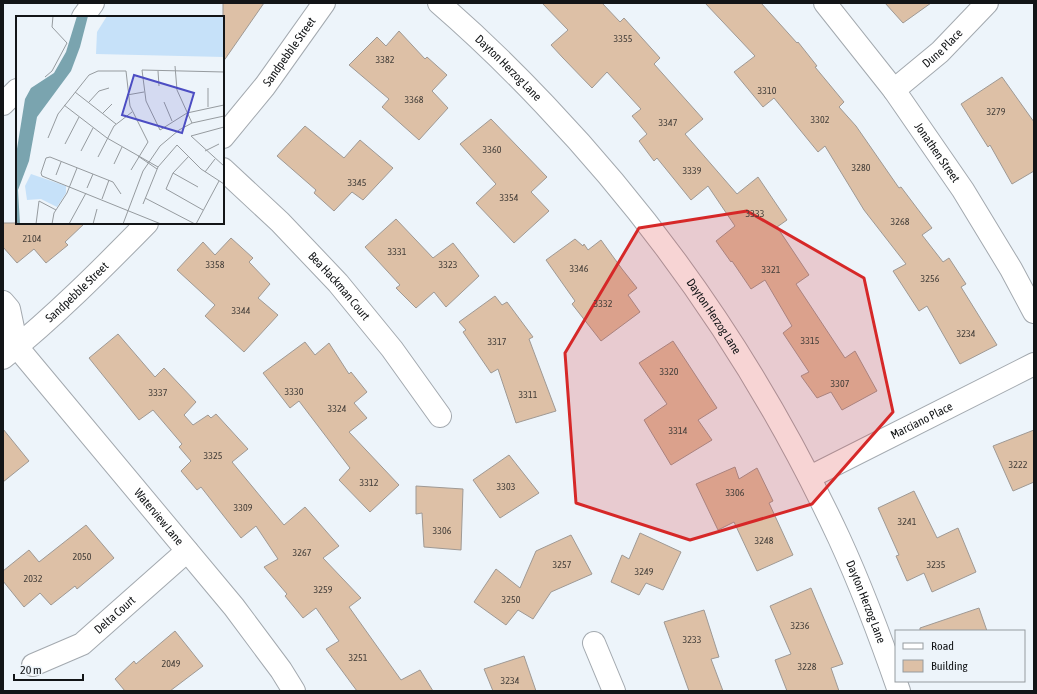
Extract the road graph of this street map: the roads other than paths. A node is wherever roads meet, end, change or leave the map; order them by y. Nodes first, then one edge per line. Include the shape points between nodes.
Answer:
1 (93, 3) edge
2 (324, 3) edge
3 (438, 3) edge
4 (825, 3) edge
5 (987, 3) edge
6 (84, 16) edge
7 (894, 90) junction
8 (16, 91) edge
9 (3, 104) edge
10 (224, 136) edge
11 (224, 170) edge
12 (146, 224) edge
13 (3, 302) edge
14 (1034, 312) edge
15 (8, 348) edge
16 (1034, 364) edge
17 (440, 416) dead end
18 (810, 478) junction
19 (187, 551) junction
20 (594, 643) dead end
21 (33, 665) dead end
22 (895, 679) edge
23 (294, 691) edge
24 (614, 691) edge

1 - 6 street
2 - 10 street, Sandpebble Street via 265,86
3 - 18 street, Dayton Herzog Lane via 518,76 575,136 680,265 727,334
4 - 7 street, Jonathen Street
5 - 7 street, Dune Place via 940,52
7 - 14 street, Jonathen Street via 963,190
8 - 9 street
11 - 17 street, Bea Hackman Court via 280,222 338,282 392,349
12 - 15 street, Sandpebble Street via 85,285
13 - 15 street, Waterview Lane via 9,309
15 - 19 street, Waterview Lane
16 - 18 street, Marciano Place
18 - 22 street, Dayton Herzog Lane via 840,540 879,632
19 - 21 street, Delta Court via 82,644
19 - 23 street, Waterview Lane via 234,607
20 - 24 street

